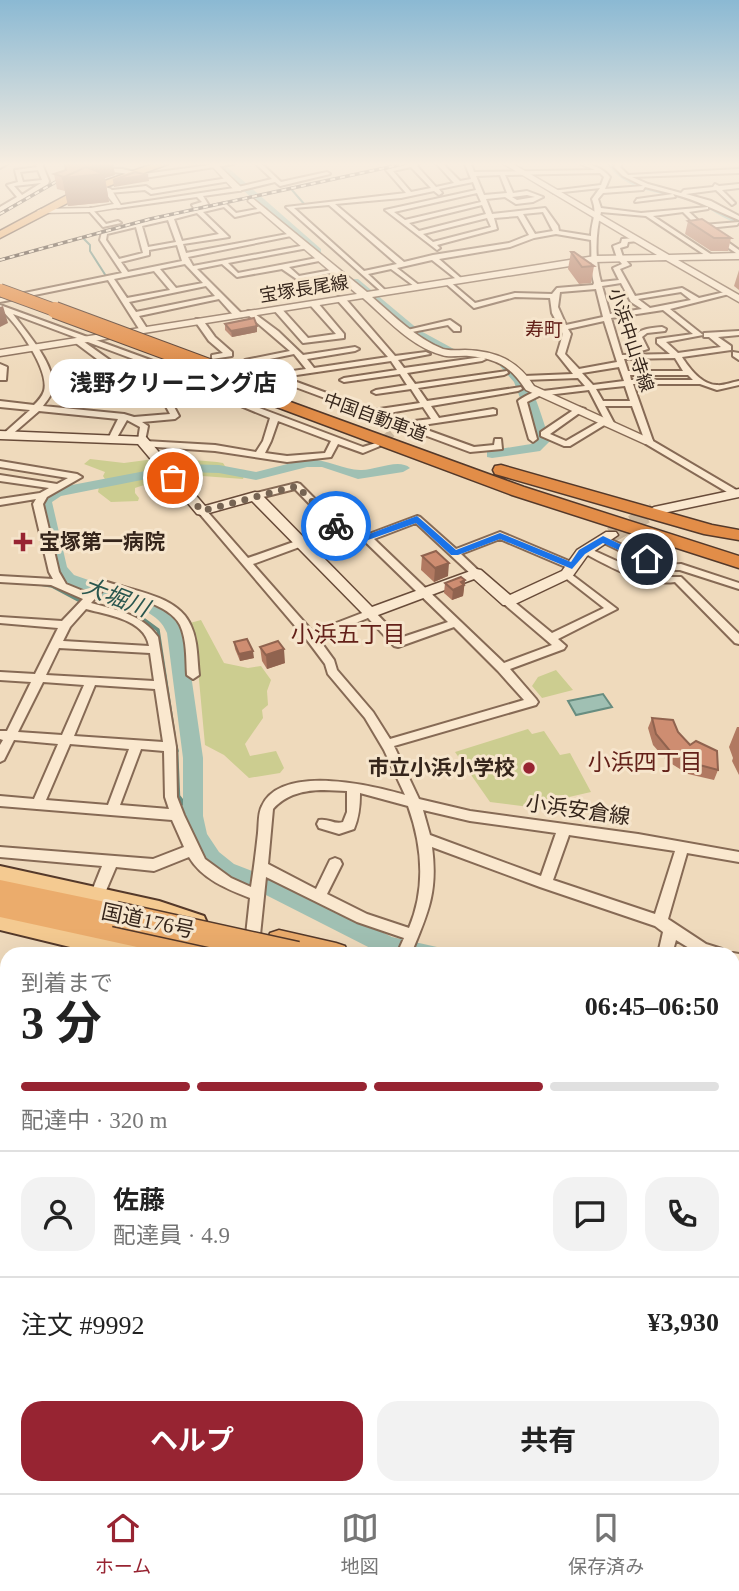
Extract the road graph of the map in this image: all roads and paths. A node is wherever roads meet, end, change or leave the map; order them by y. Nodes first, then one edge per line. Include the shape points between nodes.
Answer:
1 (104, 234) edge
2 (142, 234) edge
3 (175, 234) edge
4 (319, 234) edge
5 (366, 234) edge
6 (420, 234) edge
7 (472, 234) edge
8 (480, 234) edge
9 (546, 234) edge
10 (565, 234) edge
11 (595, 234) edge
12 (627, 234) edge
13 (677, 234) edge
14 (707, 234) edge
15 (224, 235) joint
16 (293, 235) joint
17 (533, 236) joint
18 (594, 239) junction
19 (636, 240) junction
20 (178, 243) junction
21 (433, 244) junction
22 (235, 246) junction
23 (306, 247) junction
24 (499, 247) junction
25 (146, 248) junction
26 (446, 254) junction
27 (739, 254) edge
28 (710, 256) junction
29 (248, 257) junction
30 (433, 257) junction
31 (667, 257) junction
32 (620, 258) junction
33 (322, 259) junction
34 (595, 259) junction
35 (117, 261) junction
36 (187, 262) junction
37 (223, 262) junction
38 (402, 264) junction
39 (283, 266) junction
40 (391, 267) junction
41 (155, 268) junction
42 (337, 271) junction
43 (124, 273) junction
44 (364, 273) junction
45 (109, 277) junction
46 (460, 280) junction
47 (624, 281) junction
48 (447, 282) junction
49 (0, 284) edge
50 (207, 284) junction
51 (597, 286) junction
52 (418, 287) junction
53 (0, 290) edge
54 (175, 290) junction
55 (384, 292) junction
56 (24, 293) junction
57 (729, 293) junction
58 (368, 295) junction
59 (554, 296) junction
60 (220, 297) junction
61 (633, 298) junction
62 (341, 299) junction
63 (739, 299) edge
64 (696, 300) junction
65 (125, 301) junction
66 (1, 304) edge
67 (314, 304) junction
68 (664, 308) junction
69 (277, 309) junction
70 (644, 311) junction
71 (251, 313) junction
72 (134, 315) junction
73 (238, 315) junction
74 (606, 317) junction
75 (199, 321) junction
76 (564, 328) junction
77 (144, 330) junction
78 (739, 333) edge
79 (710, 334) junction
80 (699, 335) junction
81 (82, 340) junction
82 (33, 348) junction
83 (668, 348) junction
84 (728, 348) junction
85 (355, 349) dead end
86 (644, 349) junction
87 (295, 352) junction
88 (0, 353) edge
89 (738, 353) edge
90 (426, 354) dead end
91 (390, 355) junction
92 (677, 356) junction
93 (215, 357) dead end
94 (482, 359) dead end
95 (248, 362) dead end
96 (307, 364) junction
97 (684, 365) junction
98 (0, 366) edge
99 (623, 368) junction
100 (402, 372) junction
101 (176, 373) junction
102 (504, 373) dead end
103 (689, 373) junction
104 (577, 374) junction
105 (272, 376) junction
106 (154, 377) junction
107 (0, 378) edge
108 (524, 378) junction
109 (344, 380) dead end
110 (701, 382) junction
111 (739, 383) edge
112 (248, 387) junction
113 (412, 387) junction
114 (518, 389) dead end
115 (592, 389) junction
116 (222, 392) junction
117 (376, 392) dead end
118 (541, 393) junction
119 (636, 403) junction
120 (0, 404) edge
121 (424, 404) junction
122 (600, 404) junction
123 (35, 408) junction
124 (581, 410) junction
125 (492, 412) dead end
126 (373, 413) junction
127 (124, 417) junction
128 (275, 417) junction
129 (134, 420) junction
130 (437, 421) junction
131 (607, 422) junction
132 (401, 427) junction
133 (3, 435) edge
134 (112, 439) junction
135 (533, 439) dead end
136 (336, 440) junction
137 (498, 441) dead end
138 (143, 442) junction
139 (649, 442) junction
140 (376, 446) tunnel mouth
141 (398, 448) junction
142 (444, 454) junction
143 (258, 455) junction
144 (0, 464) edge
145 (0, 478) edge
146 (60, 487) junction
147 (737, 493) edge
148 (43, 495) junction
149 (254, 496) junction
150 (0, 502) edge
151 (202, 511) junction
152 (654, 511) tunnel mouth
153 (339, 529) junction
154 (739, 535) edge
155 (607, 537) joint
156 (368, 538) junction
157 (301, 543) junction
158 (586, 550) junction
159 (739, 551) edge
160 (455, 553) junction
161 (739, 562) edge
162 (245, 563) junction
163 (664, 568) junction
164 (570, 570) junction
165 (739, 572) edge
166 (476, 573) junction
167 (0, 579) edge
168 (677, 579) junction
169 (62, 586) junction
170 (739, 586) edge
171 (423, 592) junction
172 (94, 594) junction
173 (508, 602) junction
174 (370, 613) junction
175 (0, 620) edge
176 (454, 623) junction
177 (65, 625) junction
178 (311, 637) junction
179 (551, 638) junction
180 (739, 640) edge
181 (56, 644) junction
182 (156, 650) junction
183 (502, 668) junction
184 (193, 675) dead end
185 (0, 676) edge
186 (38, 678) junction
187 (91, 682) junction
188 (160, 685) junction
189 (5, 735) edge
190 (67, 740) junction
191 (387, 744) junction
192 (136, 745) junction
193 (170, 747) junction
194 (0, 757) edge
195 (354, 788) junction
196 (412, 800) junction
197 (0, 801) edge
198 (38, 804) junction
199 (112, 811) junction
200 (177, 815) junction
201 (324, 824) dead end
202 (565, 828) junction
203 (423, 838) junction
204 (682, 849) junction
205 (192, 850) junction
206 (0, 852) edge
207 (739, 857) edge
208 (111, 862) junction
209 (335, 864) dead end
210 (260, 870) junction
211 (0, 875) edge
212 (545, 883) junction
213 (0, 890) edge
214 (257, 893) junction
215 (97, 896) junction
216 (319, 897) junction
217 (0, 907) edge
218 (0, 920) edge
219 (112, 921) junction
220 (198, 923) joint
221 (665, 925) junction
222 (248, 944) edge
223 (408, 944) edge
224 (112, 947) edge
225 (199, 947) edge
226 (257, 947) edge
227 (274, 947) edge
228 (665, 947) edge
229 (699, 947) edge

1 - 35 street via 103,240
2 - 25 street
3 - 20 street
4 - 44 street
5 - 38 street
6 - 21 street
7 - 21 street
8 - 24 street
9 - 17 street
10 - 18 street
11 - 18 street, 小浜中山寺線
12 - 19 street
13 - 28 street
14 - 27 street
15 - 20 street
15 - 22 street
16 - 22 street
16 - 23 street
17 - 24 street
18 - 34 street, 小浜中山寺線
19 - 31 street
19 - 32 street via 616,246
20 - 25 street
20 - 36 street
21 - 26 street
22 - 29 street
22 - 36 street
23 - 29 street
23 - 33 street
24 - 26 street
25 - 35 street via 145,256
26 - 30 street
27 - 28 street, 宝塚長尾線
28 - 31 street, 宝塚長尾線
29 - 37 street
30 - 38 street
30 - 46 street
31 - 32 street, 宝塚長尾線
31 - 57 street
32 - 34 street, 宝塚長尾線
32 - 47 street via 627,265 616,268
33 - 39 street
33 - 42 street
34 - 46 street, 宝塚長尾線
34 - 51 street, 小浜中山寺線
35 - 43 street
36 - 37 street
36 - 41 street
36 - 50 street
37 - 39 street via 237,275
38 - 40 street
39 - 42 street via 298,278
40 - 44 street
40 - 52 street
41 - 43 street
41 - 54 street
42 - 58 street
43 - 45 street
44 - 55 street
45 - 56 street
45 - 65 street
46 - 48 street, 宝塚長尾線
47 - 51 street
47 - 61 street
48 - 52 street, 宝塚長尾線
48 - 59 street via 474,306 515,295
49 - 56 street
50 - 54 street
50 - 60 street
51 - 59 street via 557,290
51 - 74 street, 小浜中山寺線
52 - 55 street, 宝塚長尾線
53 - 112 highway, 中国自動車道, bridge
54 - 65 street
55 - 58 street, 宝塚長尾線
56 - 66 street
57 - 63 street
57 - 64 street
58 - 62 street, 宝塚長尾線
58 - 108 street via 444,354 500,359
59 - 76 street via 555,311
60 - 72 street
60 - 73 street
61 - 64 street via 682,290
61 - 70 street
62 - 67 street, 宝塚長尾線
62 - 91 street
64 - 68 street
65 - 72 street
66 - 81 street
66 - 82 street
66 - 112 highway, 中国自動車道
67 - 69 street, 宝塚長尾線
67 - 69 street via 341,336 306,341
68 - 70 street
68 - 80 street
69 - 71 street, 宝塚長尾線
70 - 74 street
70 - 86 street via 662,329 638,336
71 - 73 street, 宝塚長尾線
71 - 87 street
72 - 77 street
73 - 75 street, 宝塚長尾線
74 - 76 street
74 - 99 street, 小浜中山寺線
75 - 77 street, 宝塚長尾線
75 - 93 street via 229,354
76 - 104 street via 567,337 561,354
77 - 81 street, 宝塚長尾線
78 - 79 street
79 - 80 street
79 - 84 street
80 - 83 street via 660,341
81 - 82 street, 宝塚長尾線
81 - 101 street
81 - 106 street via 129,382
82 - 88 street, 宝塚長尾線
82 - 123 street via 44,365 48,385
83 - 86 street
83 - 92 street
84 - 89 street
84 - 92 street
85 - 96 street
86 - 99 street
87 - 95 street
87 - 96 street
90 - 91 street
91 - 96 street
91 - 100 street
92 - 97 street
92 - 99 street
94 - 100 street
96 - 105 street
97 - 99 street
97 - 103 street
98 - 107 street
99 - 103 street
99 - 104 street
99 - 110 street
99 - 115 street
99 - 119 street, 小浜中山寺線
100 - 109 street
100 - 113 street
101 - 106 street
101 - 116 street
102 - 113 street
103 - 110 street
104 - 108 street
104 - 115 street
105 - 116 street via 251,375
105 - 126 street
106 - 129 street via 175,416
108 - 118 street via 530,388
110 - 111 street via 717,388
112 - 141 highway, 中国自動車道
112 - 142 highway, 中国自動車道
113 - 117 street
113 - 121 street
114 - 121 street
115 - 118 street
115 - 122 street
116 - 128 street via 226,398
118 - 124 street
118 - 135 street via 522,401
119 - 122 street
119 - 139 street, 小浜中山寺線
120 - 123 street
121 - 126 street
121 - 130 street
122 - 131 street
123 - 127 street
123 - 133 street
124 - 131 street
124 - 131 street via 544,434 567,444
125 - 130 street
126 - 132 street
127 - 129 street
127 - 134 street
128 - 136 street
128 - 143 street
129 - 138 street via 145,426
130 - 132 street
131 - 139 street
132 - 137 street via 473,450 499,447
133 - 134 main road
134 - 138 main road
136 - 140 street via 363,450
136 - 143 street via 328,455 287,459
138 - 143 street
138 - 151 main road
139 - 147 street
141 - 161 highway, 中国自動車道 via 584,514
141 - 165 highway via 551,509
142 - 154 highway
142 - 159 highway, 中国自動車道
144 - 146 street via 77,477
145 - 146 street
146 - 148 street
147 - 152 main road
148 - 150 street
148 - 169 street via 38,504 54,572
149 - 151 main road
149 - 153 street via 297,486
149 - 157 main road
151 - 162 street
153 - 156 street via 353,524
153 - 157 street
155 - 158 main road
155 - 163 street
156 - 160 street via 417,519
156 - 171 street
157 - 162 street
157 - 174 main road
158 - 164 main road
158 - 168 street via 633,573 659,581
160 - 164 street via 500,536
160 - 166 street
162 - 178 street
163 - 168 street
163 - 170 street via 681,567
164 - 173 main road
164 - 179 street via 612,609
166 - 171 main road
166 - 173 main road
167 - 169 street via 39,579
168 - 180 street
169 - 172 street
171 - 174 main road
171 - 176 street
172 - 177 street
172 - 182 street via 147,626
172 - 184 street via 159,603 177,613 189,640
173 - 179 street
174 - 176 street via 398,643
174 - 178 street
175 - 177 street
176 - 183 street
177 - 181 street
178 - 191 street
179 - 183 street via 560,646
181 - 182 street
181 - 186 street
182 - 188 street
183 - 191 street via 532,702
185 - 186 street
186 - 187 street
186 - 189 street
187 - 188 street
187 - 190 street
188 - 193 street
189 - 190 street
189 - 194 street
190 - 192 street
190 - 198 street
191 - 196 street
192 - 193 street
192 - 199 street
193 - 200 street via 171,797
195 - 196 street, 小浜安倉線
195 - 201 street via 349,825 339,829
195 - 210 street, 小浜安倉線 via 304,787 275,799 268,808
196 - 202 street, 小浜安倉線 via 467,816
196 - 203 street
197 - 198 street
198 - 199 street
199 - 200 street
200 - 205 street
202 - 204 street, 小浜安倉線
202 - 212 street
203 - 212 street
203 - 223 street via 427,884 423,909
204 - 207 street, 小浜安倉線
204 - 221 street
205 - 208 street via 154,866
205 - 214 street via 226,882
206 - 208 street
208 - 215 street
209 - 216 street
210 - 214 street
210 - 216 street
211 - 215 main road
212 - 221 street
213 - 219 highway, 国道176号
214 - 222 street
215 - 220 main road
216 - 223 street
217 - 219 highway, 国道176号
218 - 224 main road
219 - 225 highway, 国道176号
219 - 226 highway, 国道176号, bridge
220 - 222 highway
221 - 228 street
221 - 229 street
222 - 227 highway

